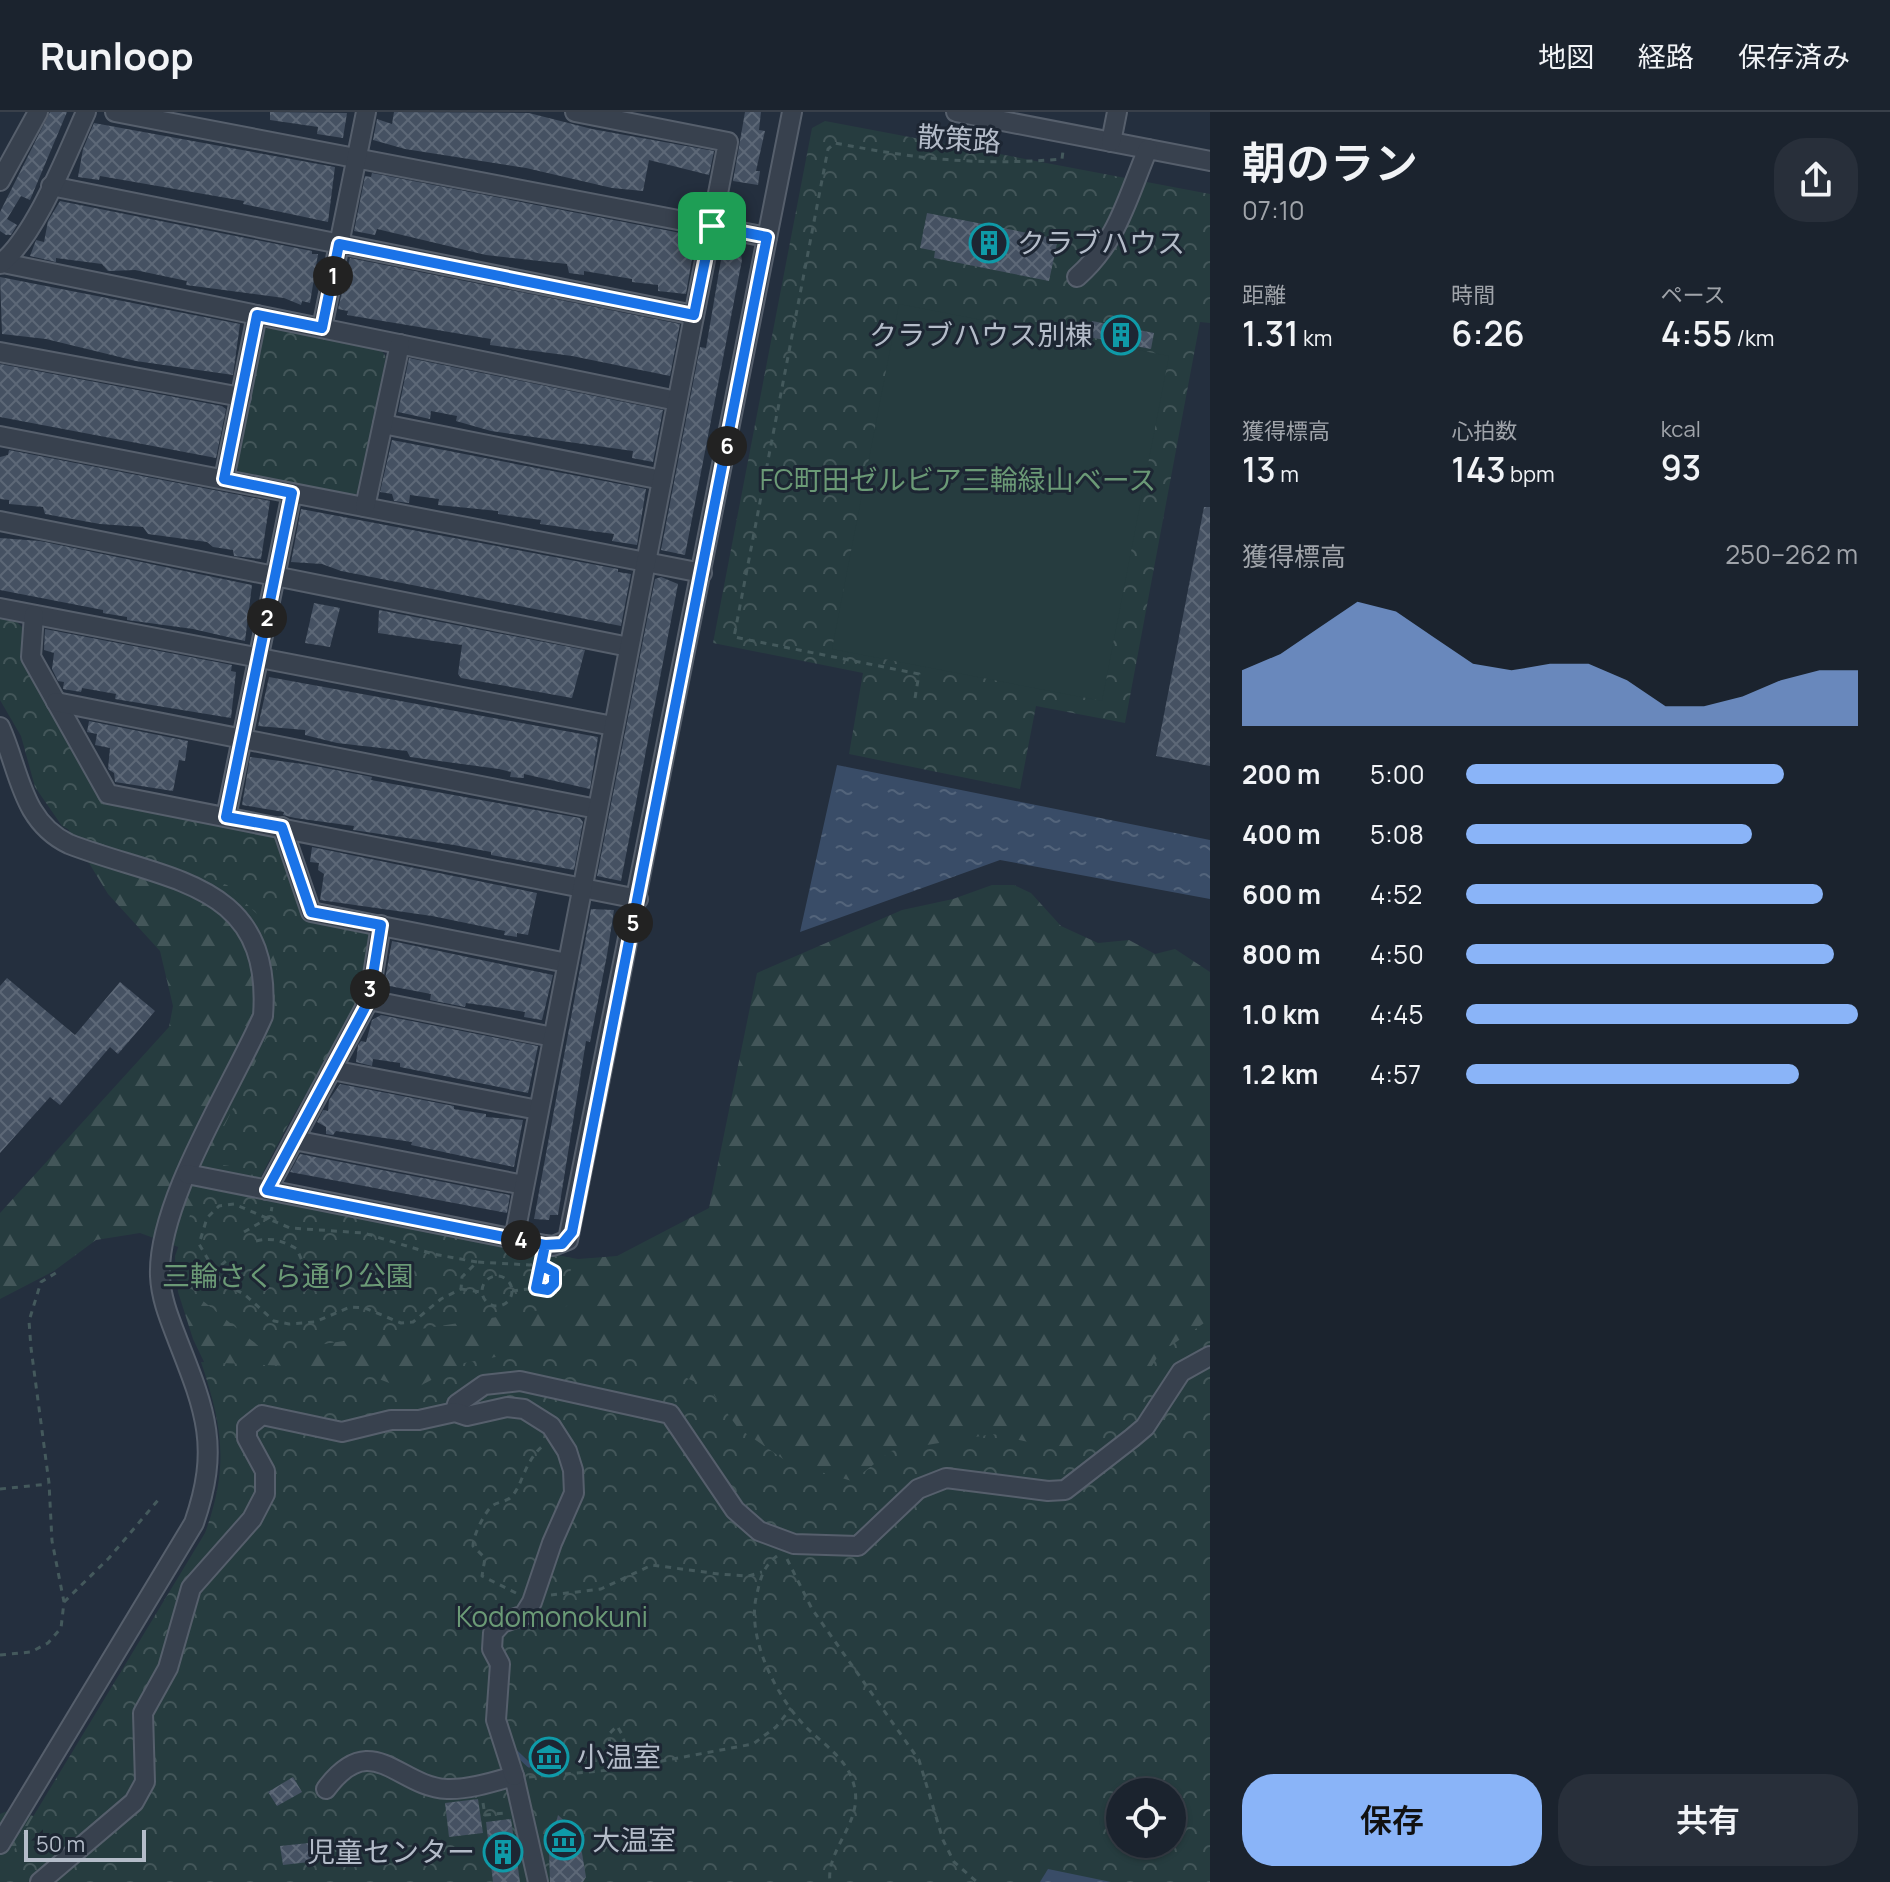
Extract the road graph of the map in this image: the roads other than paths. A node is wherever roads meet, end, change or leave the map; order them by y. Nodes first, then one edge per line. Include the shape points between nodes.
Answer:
1 (38, 112) edge
2 (86, 112) edge
3 (115, 112) edge
4 (366, 112) edge
5 (575, 112) edge
6 (792, 112) edge
7 (956, 112) edge
8 (1117, 112) edge
9 (1111, 142) junction
10 (1148, 149) junction
11 (357, 158) junction
12 (5, 160) edge
13 (1210, 161) edge
14 (0, 181) edge
15 (51, 186) junction
16 (712, 226) junction
17 (767, 237) junction
18 (339, 244) junction
19 (1, 264) edge
20 (1077, 277) dead end
21 (257, 315) junction
22 (694, 315) junction
23 (322, 328) junction
24 (400, 344) junction
25 (0, 352) edge
26 (241, 397) junction
27 (677, 401) junction
28 (383, 424) junction
29 (0, 436) edge
30 (224, 479) junction
31 (662, 480) junction
32 (292, 493) junction
33 (365, 507) junction
34 (0, 521) edge
35 (646, 562) junction
36 (702, 573) junction
37 (275, 576) junction
38 (0, 608) edge
39 (34, 615) junction
40 (629, 647) junction
41 (258, 658) junction
42 (56, 702) junction
43 (613, 726) junction
44 (0, 727) edge
45 (242, 739) junction
46 (597, 809) junction
47 (226, 817) junction
48 (282, 827) junction
49 (581, 887) junction
50 (638, 899) junction
51 (381, 925) junction
52 (567, 963) junction
53 (369, 1000) junction
54 (553, 1037) junction
55 (332, 1070) junction
56 (538, 1110) junction
57 (294, 1140) junction
58 (187, 1174) junction
59 (524, 1185) junction
60 (267, 1190) junction
61 (514, 1239) junction
62 (1210, 1356) edge
63 (455, 1412) junction
64 (514, 1776) junction
65 (326, 1789) dead end
66 (0, 1844) edge
67 (40, 1882) edge
68 (538, 1882) edge

1 - 12 street
2 - 15 street
3 - 11 street
4 - 11 street
5 - 16 street via 728,142
6 - 17 street
7 - 9 street
8 - 9 street
9 - 10 street
10 - 13 street
10 - 20 street via 1112,239
11 - 16 street
11 - 18 street
12 - 14 street
15 - 18 street
15 - 19 street via 15,251
16 - 17 street
16 - 22 street
17 - 36 street
18 - 22 street
18 - 23 street
19 - 21 street
21 - 23 street
21 - 26 street
22 - 27 street
23 - 24 street
24 - 27 street
24 - 28 street
25 - 26 street
26 - 30 street
27 - 31 street
28 - 31 street
28 - 33 street
29 - 30 street
30 - 32 street
31 - 35 street
32 - 33 street
32 - 37 street
33 - 35 street
34 - 37 street
35 - 36 street
35 - 40 street
36 - 50 street
37 - 40 street
37 - 41 street
38 - 39 street
39 - 41 street
39 - 42 street via 31,657
40 - 43 street
41 - 43 street
41 - 45 street
42 - 45 street
42 - 47 street via 108,794
43 - 46 street
44 - 58 street via 28,808 52,836 201,888 240,919 261,956 263,1016
45 - 46 street
45 - 47 street
46 - 49 street
47 - 48 street
48 - 49 street
48 - 51 street via 311,912
49 - 50 street
49 - 52 street
50 - 61 street via 572,1232 562,1244
51 - 52 street
51 - 53 street
52 - 54 street
53 - 54 street
53 - 55 street
54 - 56 street
55 - 56 street
55 - 57 street
56 - 59 street
57 - 59 street
57 - 60 street
58 - 60 street
58 - 66 street via 171,1211 160,1274 165,1306 204,1407 210,1457 205,1492 194,1523
59 - 61 street
60 - 61 street
62 - 63 street via 1181,1372 1139,1433 1065,1490 965,1478 935,1481 902,1502 868,1540 848,1548 794,1544 759,1531 735,1510 670,1414 520,1381 484,1385 457,1404
63 - 64 street via 467,1416 507,1407 524,1409 551,1426 573,1470 574,1493 535,1594 524,1615 502,1623 493,1633 492,1649 500,1664 496,1720
63 - 67 street via 342,1432 276,1415 253,1419 247,1438 265,1471 265,1494 252,1519 191,1588 168,1668 143,1713 145,1782 134,1802
64 - 65 street via 447,1789 372,1761 341,1770
64 - 68 street

